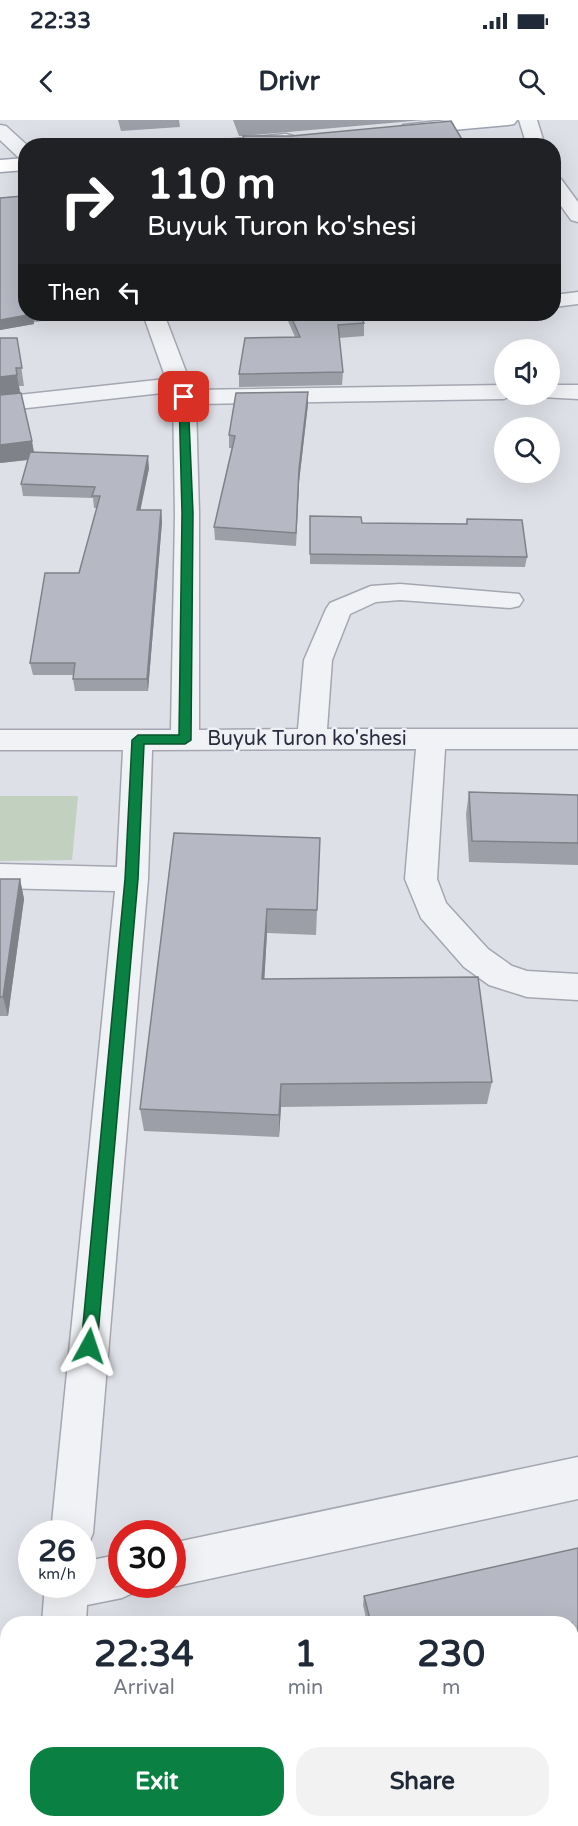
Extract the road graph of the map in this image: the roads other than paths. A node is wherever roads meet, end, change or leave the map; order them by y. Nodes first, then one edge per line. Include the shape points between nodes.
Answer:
1 (508, 120) edge
2 (528, 120) edge
3 (0, 130) edge
4 (390, 131) edge
5 (534, 138) edge
6 (18, 147) edge
7 (18, 165) edge
8 (0, 166) edge
9 (578, 298) edge
10 (561, 300) edge
11 (156, 321) edge
12 (181, 391) junction
13 (494, 392) edge
14 (560, 392) edge
15 (578, 392) edge
16 (0, 404) edge
17 (510, 600) dead end
18 (312, 739) junction
19 (431, 739) junction
20 (578, 739) edge
21 (0, 740) edge
22 (138, 740) junction
23 (185, 740) junction
24 (0, 876) edge
25 (132, 879) junction
26 (578, 987) edge
27 (578, 1479) edge
28 (73, 1520) edge
29 (186, 1562) edge

1 - 4 main road
2 - 5 street
3 - 6 street
7 - 8 main road
9 - 10 street
11 - 12 street
12 - 13 street
12 - 16 street
12 - 23 street via 188,513
14 - 15 street
17 - 18 street via 400,592 371,594 339,609 318,660
18 - 19 street, Buyuk Turon ko'shesi
18 - 23 street, Buyuk Turon ko'shesi
19 - 20 street, Buyuk Turon ko'shesi
19 - 26 street via 421,879 432,909 476,958 501,976 527,984
21 - 22 street, Buyuk Turon ko'shesi
22 - 23 street, Buyuk Turon ko'shesi
22 - 25 street
24 - 25 street
25 - 28 street
27 - 29 street

